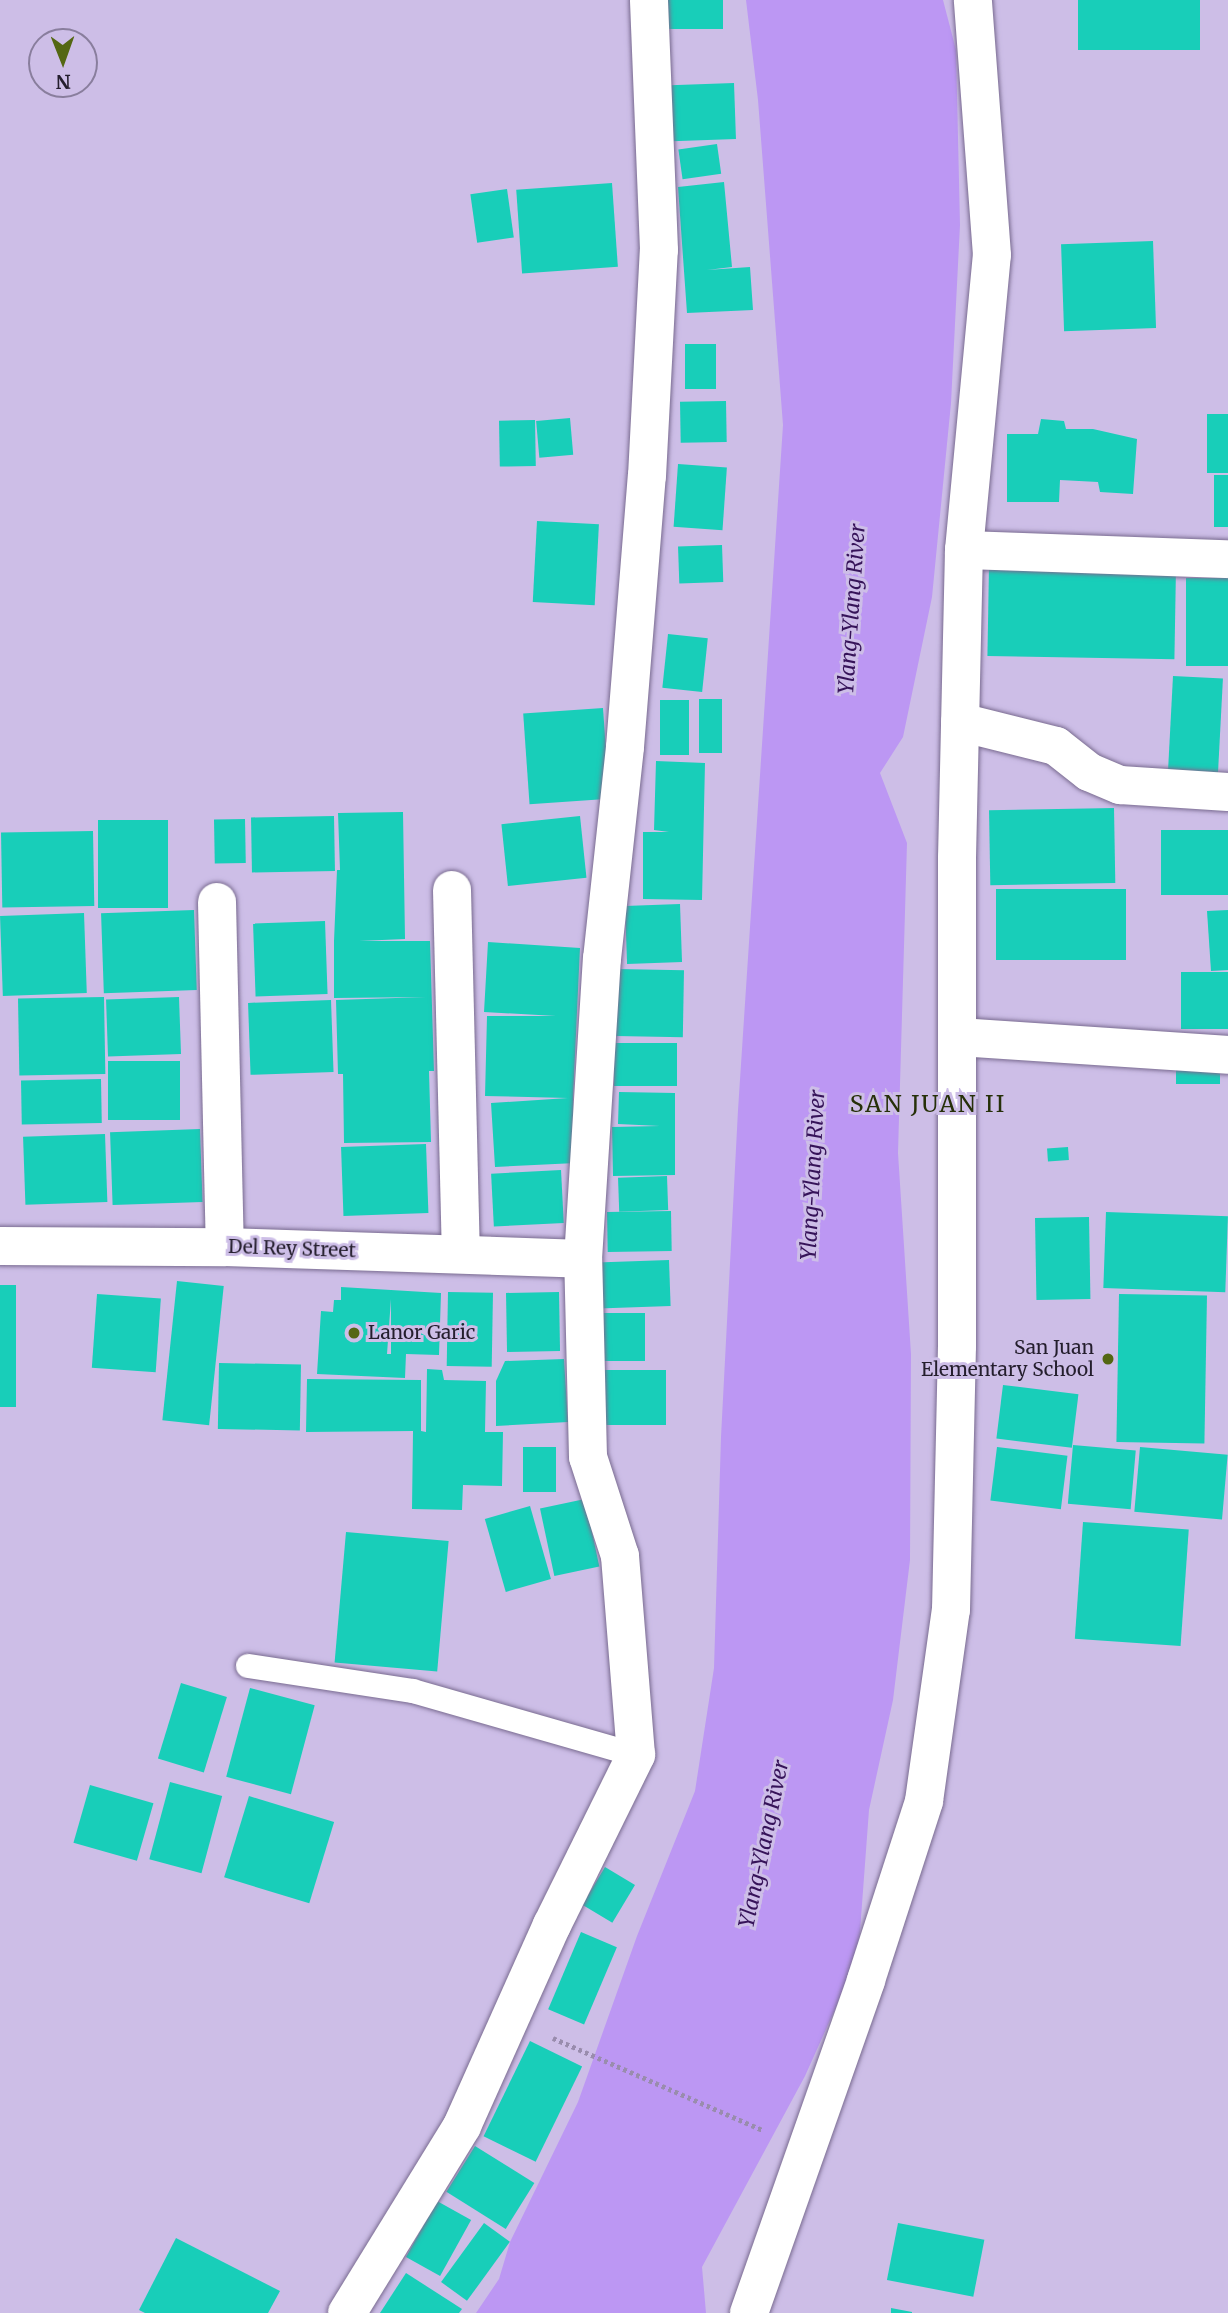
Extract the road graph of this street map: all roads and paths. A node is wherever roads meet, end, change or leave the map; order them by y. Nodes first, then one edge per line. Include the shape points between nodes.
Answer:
1 (649, 0) edge
2 (972, 0) edge
3 (964, 550) junction
4 (1228, 559) edge
5 (960, 722) junction
6 (1228, 792) edge
7 (452, 890) dead end
8 (217, 902) dead end
9 (959, 1037) junction
10 (1228, 1055) edge
11 (0, 1246) edge
12 (225, 1247) junction
13 (461, 1254) junction
14 (583, 1259) junction
15 (248, 1666) dead end
16 (636, 1755) junction
17 (591, 2056) dead end
18 (766, 2132) dead end
19 (347, 2313) edge
20 (749, 2313) edge

1 - 14 street via 659,263 647,476 602,959
2 - 3 street via 992,255
3 - 4 street
3 - 5 street
5 - 6 street via 1056,746 1089,772 1120,785
5 - 9 street
7 - 13 street
8 - 12 street
9 - 10 street
9 - 20 street via 951,1610 924,1801
11 - 12 street, Del Rey Street
12 - 13 street, Del Rey Street
13 - 14 street, Del Rey Street
14 - 16 street via 588,1457 620,1556
15 - 16 lane via 413,1691
16 - 19 street via 462,2126
17 - 18 path

